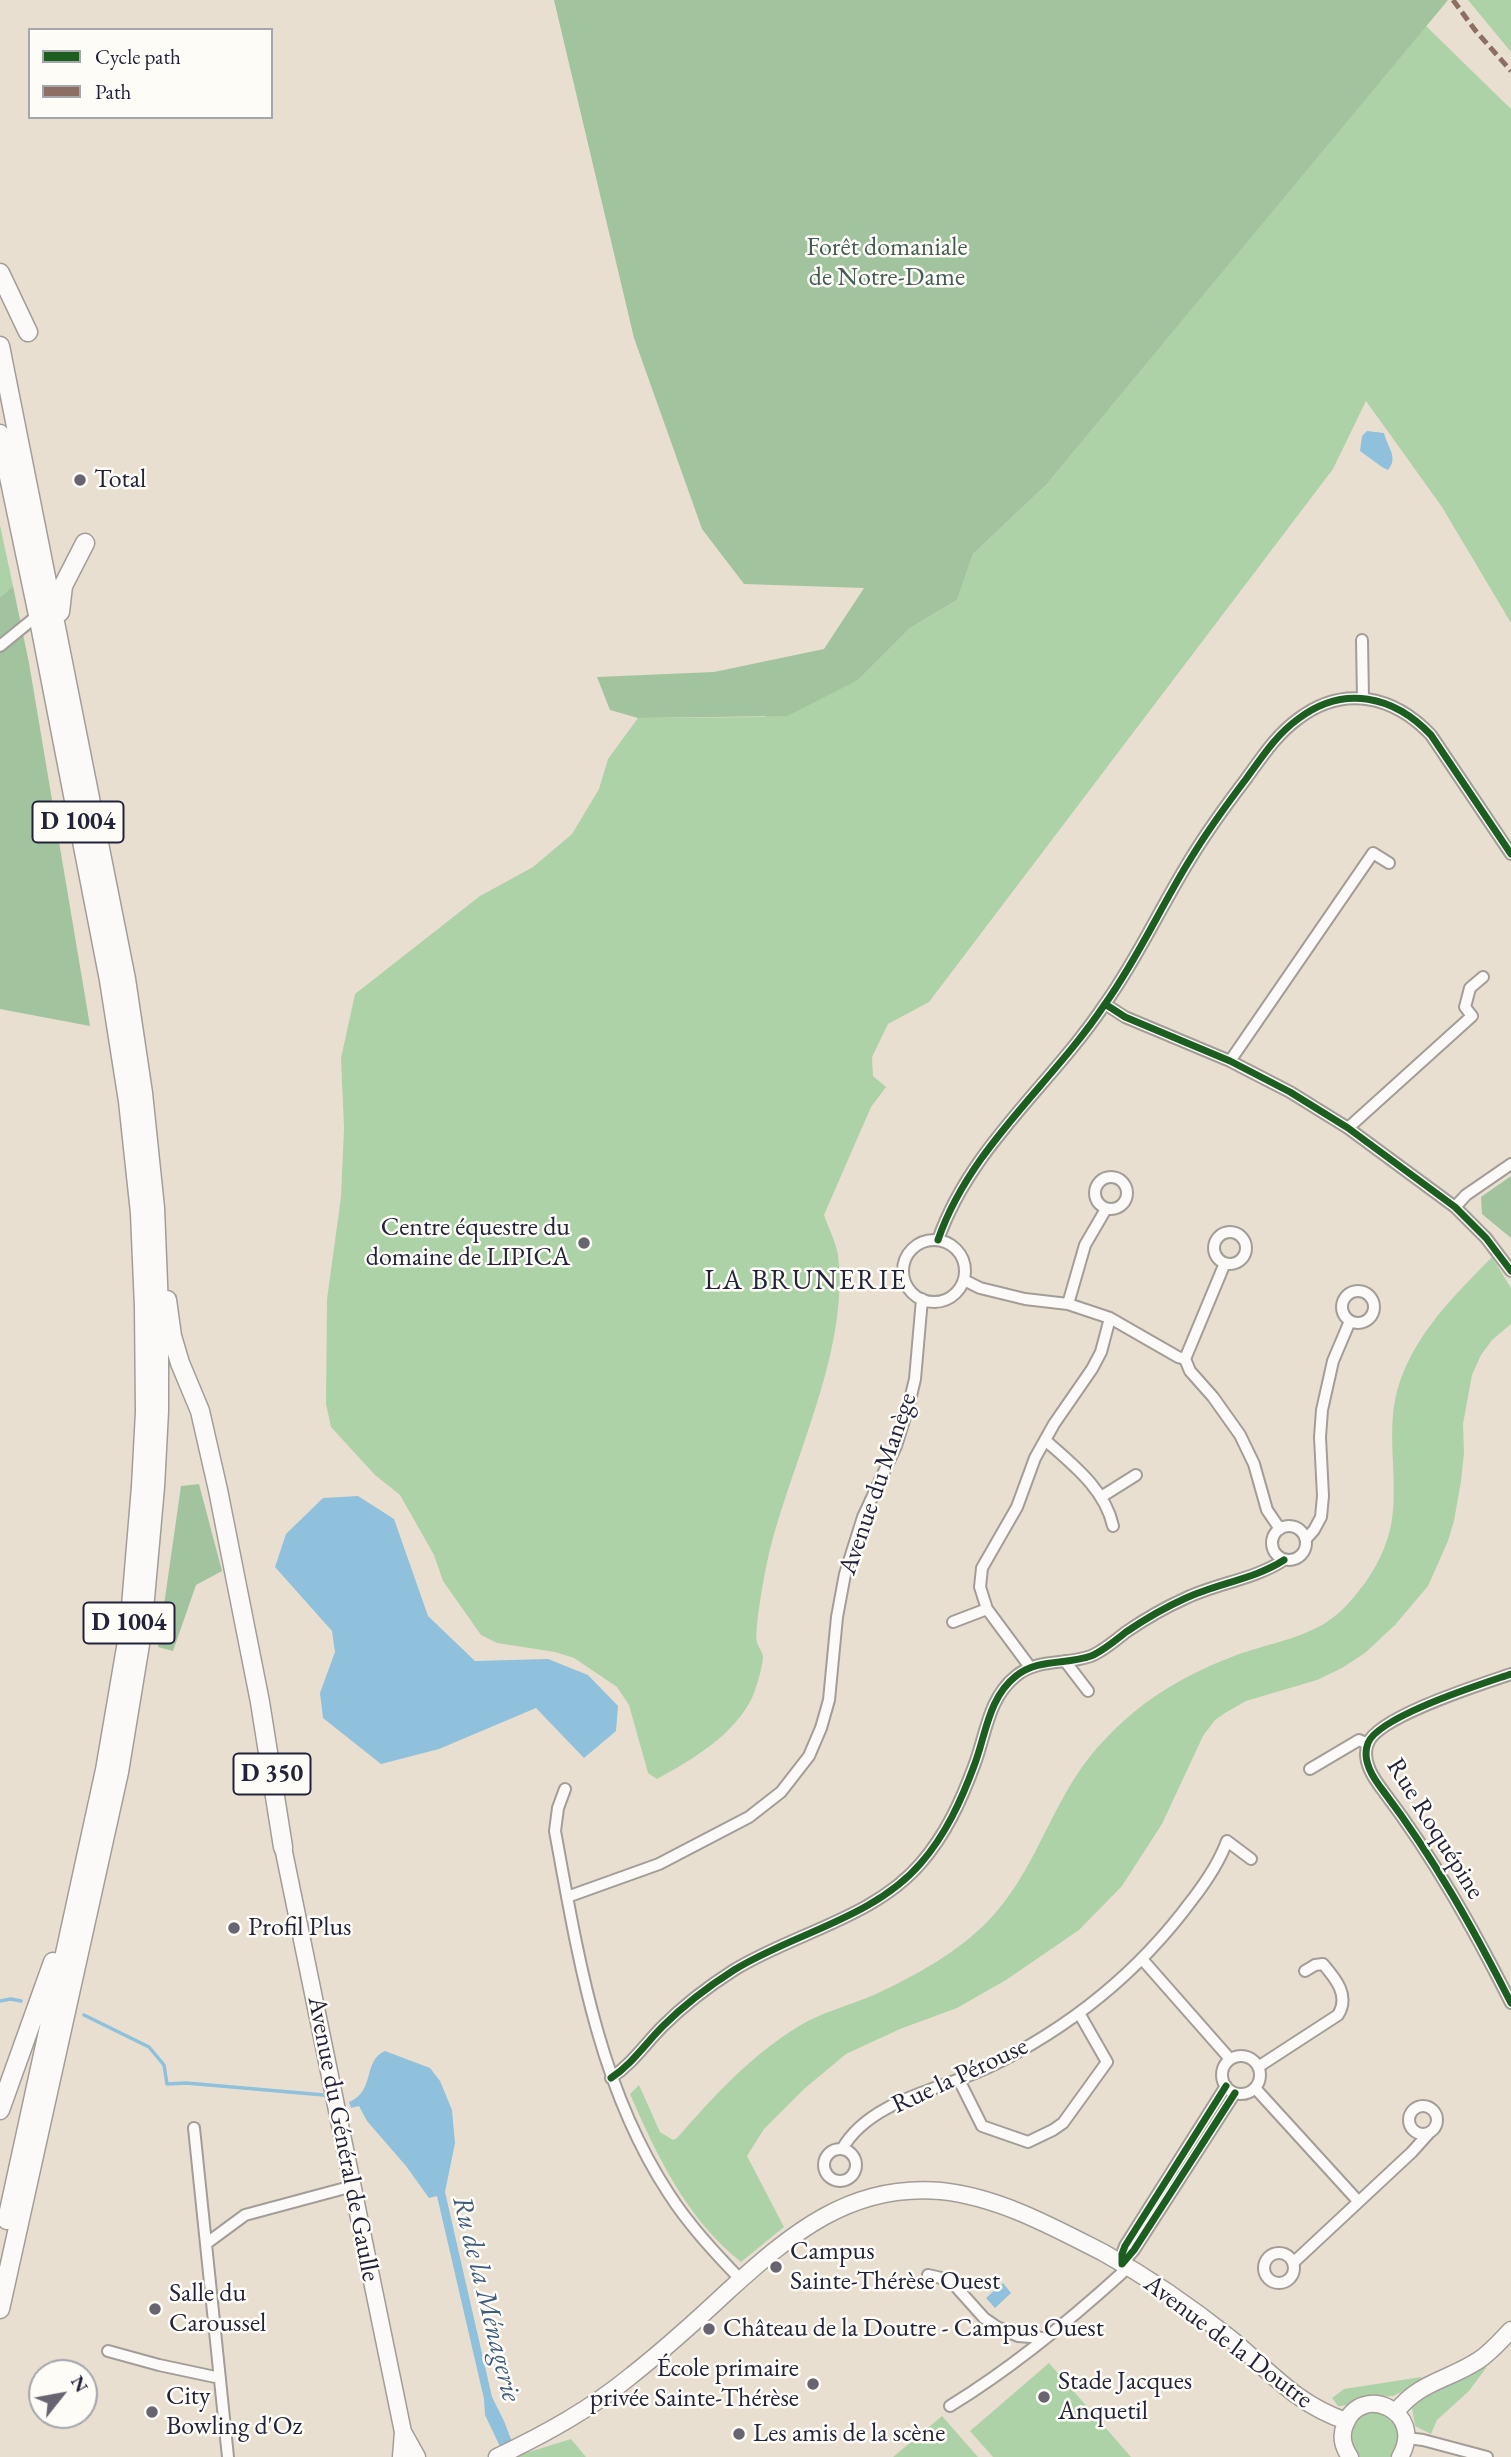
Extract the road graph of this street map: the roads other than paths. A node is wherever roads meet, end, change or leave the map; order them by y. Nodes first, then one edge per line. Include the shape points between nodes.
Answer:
1 (0, 273) edge
2 (28, 332) dead end
3 (0, 346) edge
4 (0, 434) edge
5 (85, 543) dead end
6 (38, 615) junction
7 (58, 630) junction
8 (1362, 640) dead end
9 (0, 646) edge
10 (1363, 698) junction
11 (1511, 854) edge
12 (1388, 863) dead end
13 (1483, 977) dead end
14 (1105, 1004) junction
15 (1230, 1061) junction
16 (1348, 1128) junction
17 (1511, 1164) edge
18 (1455, 1207) junction
19 (1106, 1209) dead end
20 (938, 1240) junction
21 (1225, 1263) dead end
22 (1511, 1271) edge
23 (159, 1272) junction
24 (964, 1280) junction
25 (922, 1299) junction
26 (1068, 1304) junction
27 (1110, 1318) junction
28 (1350, 1321) dead end
29 (1185, 1359) junction
30 (1045, 1440) junction
31 (1136, 1475) dead end
32 (1101, 1497) junction
33 (1113, 1526) dead end
34 (1280, 1528) junction
35 (1306, 1539) junction
36 (1284, 1560) junction
37 (986, 1609) junction
38 (953, 1622) dead end
39 (1065, 1661) junction
40 (1030, 1667) junction
41 (1511, 1674) edge
42 (1088, 1690) dead end
43 (1368, 1744) junction
44 (1310, 1769) dead end
45 (565, 1789) dead end
46 (284, 1847) joint
47 (1251, 1859) dead end
48 (567, 1897) junction
49 (74, 1915) junction
50 (1142, 1959) junction
51 (1305, 1971) dead end
52 (1511, 2003) edge
53 (1079, 2012) junction
54 (1230, 2059) junction
55 (1258, 2067) junction
56 (611, 2078) junction
57 (959, 2080) junction
58 (1255, 2088) junction
59 (1231, 2089) junction
60 (0, 2110) edge
61 (194, 2128) dead end
62 (1429, 2133) dead end
63 (842, 2149) dead end
64 (353, 2186) junction
65 (1358, 2201) junction
66 (207, 2243) junction
67 (0, 2252) edge
68 (1293, 2263) dead end
69 (1122, 2264) junction
70 (928, 2275) dead end
71 (741, 2280) junction
72 (0, 2309) edge
73 (1511, 2330) edge
74 (1018, 2336) junction
75 (1044, 2338) junction
76 (108, 2351) dead end
77 (1021, 2357) junction
78 (220, 2378) junction
79 (950, 2406) dead end
80 (1396, 2412) junction
81 (1346, 2421) junction
82 (403, 2432) junction
83 (1407, 2438) junction
84 (228, 2457) edge
85 (401, 2457) edge
86 (416, 2457) edge
87 (497, 2457) edge
88 (1350, 2457) edge
89 (1400, 2457) edge
90 (1487, 2457) edge

1 - 2 highway
3 - 7 highway, D 1004
4 - 6 highway, D 1004
5 - 7 highway via 63,586
6 - 9 street
6 - 49 highway, D 1004 via 128,1101 144,1307 145,1412 129,1630
7 - 23 highway, D 1004 via 128,991 143,1093
8 - 10 street
10 - 11 street via 1405,712 1431,736
10 - 14 street via 1331,702 1310,711 1268,748 1208,832
12 - 15 street via 1373,853
13 - 16 street via 1470,988 1465,1007 1472,1016
14 - 15 street via 1125,1017
14 - 20 street via 966,1181
15 - 16 street
16 - 18 street
17 - 18 street
18 - 22 street
19 - 26 street via 1085,1245
20 - 24 street via 948,1243 963,1259
20 - 25 street via 918,1244 905,1260 908,1287
21 - 29 street
23 - 46 highway, D 350 via 180,1363 200,1410 260,1702
23 - 72 highway, D 1004 via 159,1411 142,1632 119,1772
24 - 25 street via 952,1296 932,1302
24 - 26 street via 990,1291
25 - 48 street, Avenue du Manège via 908,1408 850,1556 837,1617 830,1700 809,1756 781,1792 749,1817 659,1864
26 - 27 street
27 - 29 street
27 - 30 street via 1101,1352
28 - 35 street via 1333,1362 1322,1410 1321,1517
29 - 34 street via 1240,1435 1267,1510
30 - 32 street
30 - 37 street via 1017,1507 982,1568 980,1587
31 - 32 street
32 - 33 street
34 - 35 street via 1296,1527
34 - 36 street via 1272,1543 1275,1554
35 - 36 street via 1301,1556
36 - 39 street via 1267,1571 1186,1598 1093,1656
37 - 38 street
37 - 40 street
39 - 40 street
39 - 42 street
40 - 56 street via 1001,1690 950,1822 919,1865 863,1908 733,1971 680,2011
41 - 43 street, Rue Roquépine via 1417,1710 1382,1729
43 - 44 street, Rue Roquépine via 1359,1740
43 - 52 street, Rue Roquépine via 1372,1775 1451,1891
45 - 48 street via 555,1831
46 - 64 main road, Avenue du Général de Gaulle / D 350
47 - 50 street, Rue la Pérouse via 1227,1842 1203,1885
48 - 56 street via 587,1995
49 - 60 highway via 61,1930
49 - 67 highway, D 1004
50 - 53 street, Rue la Pérouse
50 - 54 street
51 - 55 street via 1323,1964 1344,1995 1343,2006 1338,2015
53 - 57 street, Rue la Pérouse via 1014,2054
53 - 57 street via 1107,2062 1053,2130 1028,2141 982,2126
54 - 55 street via 1249,2058
54 - 59 street via 1223,2080
55 - 58 street
56 - 71 street via 670,2197
57 - 63 street, Rue la Pérouse via 897,2103 850,2135
58 - 59 street via 1246,2093
58 - 65 street
59 - 69 street via 1125,2246
61 - 66 street
62 - 65 street
64 - 66 street via 246,2215
64 - 82 main road, Avenue du Général de Gaulle / D 350
65 - 68 street
66 - 78 street
69 - 71 main road, Avenue de la Doutre via 999,2204 952,2193 916,2191 880,2195 836,2209 786,2240
69 - 75 street via 1122,2273
69 - 81 main road, Avenue de la Doutre via 1214,2326 1304,2402
70 - 74 street via 950,2280 984,2318
71 - 87 main road, Avenue de la Doutre via 585,2410
73 - 80 main road via 1478,2360 1418,2389
74 - 75 street
74 - 77 street
75 - 77 street
76 - 78 street
77 - 79 street
78 - 84 street
80 - 81 main road via 1369,2404
80 - 83 main road
81 - 88 main road via 1342,2440
82 - 85 main road, Avenue du Général de Gaulle / D 350
82 - 86 main road, Avenue du Général de Gaulle / D 350
83 - 89 main road
83 - 90 street

